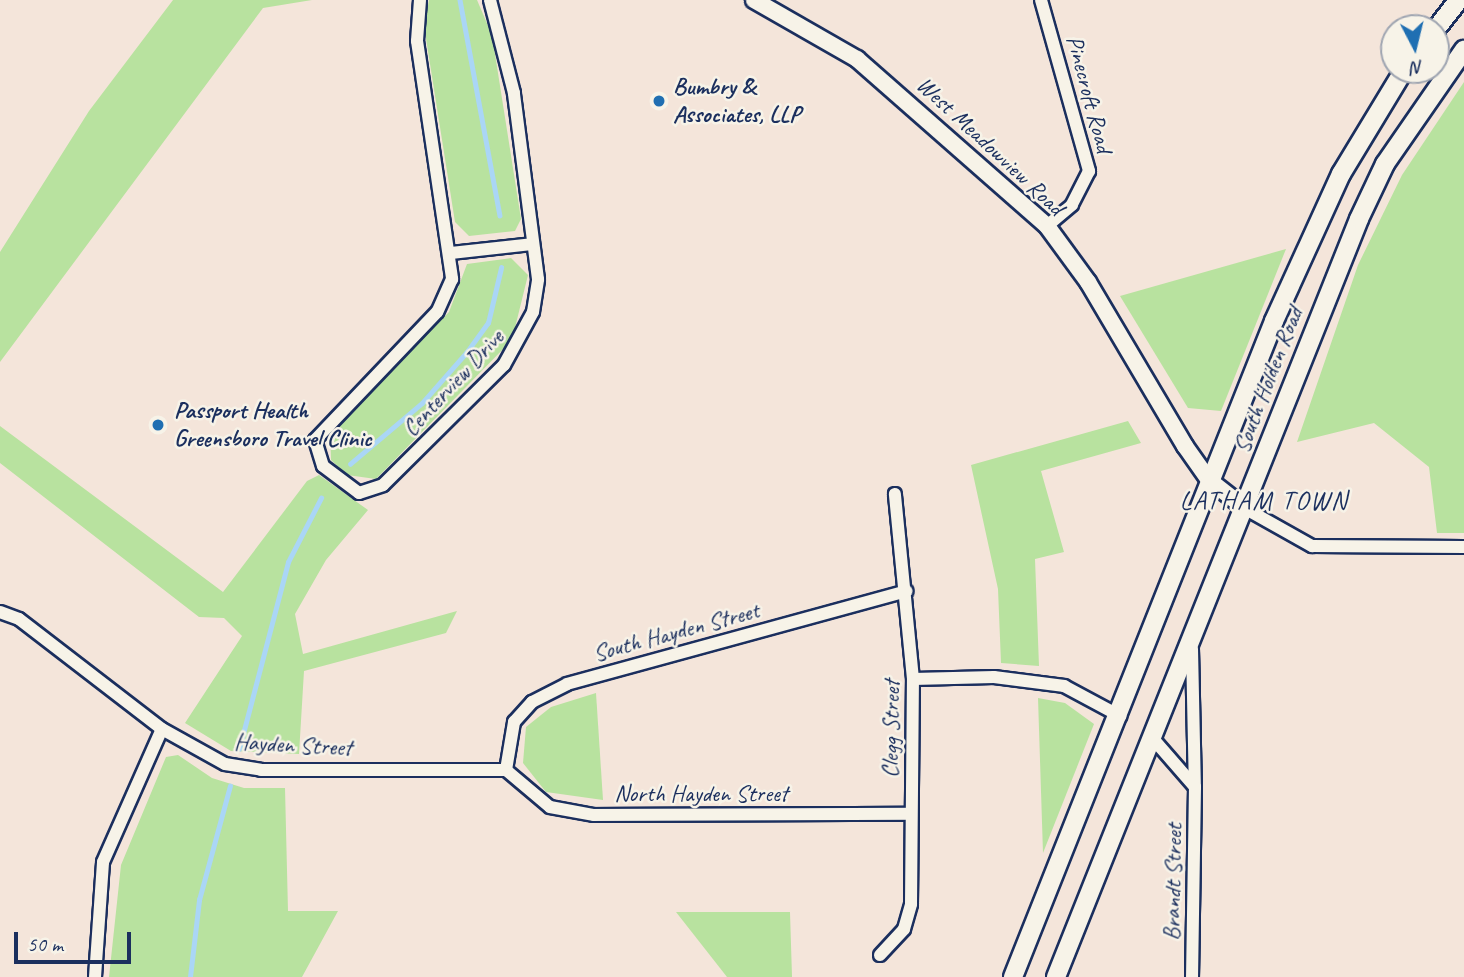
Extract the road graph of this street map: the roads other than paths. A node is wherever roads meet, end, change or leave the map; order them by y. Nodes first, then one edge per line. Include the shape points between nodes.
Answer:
1 (421, 0) edge
2 (490, 0) edge
3 (754, 0) edge
4 (1041, 0) edge
5 (1459, 0) edge
6 (1448, 14) edge
7 (1464, 50) edge
8 (1396, 84) edge
9 (1047, 226) junction
10 (532, 244) junction
11 (451, 253) junction
12 (1209, 480) junction
13 (895, 494) dead end
14 (1246, 509) junction
15 (1464, 547) edge
16 (907, 592) junction
17 (0, 612) edge
18 (1192, 649) junction
19 (914, 679) junction
20 (1120, 716) junction
21 (162, 729) junction
22 (1155, 741) junction
23 (506, 770) junction
24 (1195, 787) junction
25 (911, 814) junction
26 (880, 955) dead end
27 (96, 977) edge
28 (1013, 977) edge
29 (1056, 977) edge
30 (1192, 977) edge

1 - 11 street, Centerview Drive via 417,41
2 - 10 street, Centerview Drive via 510,65
3 - 9 street, West Meadowview Road via 857,59
4 - 9 street, Pinecroft Road via 1088,172 1072,205
5 - 6 main road
7 - 14 main road, South Holden Road via 1380,175 1327,293
8 - 12 main road, South Holden Road via 1326,205
9 - 12 street, West Meadowview Road
10 - 11 street
10 - 11 street, Centerview Drive via 536,297 514,353 383,485 369,492 350,489 323,466 315,440 450,294
12 - 14 street, West Meadowview Road
12 - 20 main road, South Holden Road
13 - 16 street, Clegg Street
14 - 15 street via 1312,546
14 - 18 main road, South Holden Road
16 - 19 street, Clegg Street
16 - 23 street, South Hayden Street via 567,684 532,702 514,722
17 - 21 street, Hayden Street via 19,619
18 - 22 main road, South Holden Road
18 - 24 street, Brandt Street
19 - 20 street via 994,677 1064,686
19 - 25 street, Clegg Street
20 - 28 main road, South Holden Road
21 - 23 street, Hayden Street via 225,764 261,770
21 - 27 street via 103,862
22 - 24 street, Brandt Street
22 - 29 main road, South Holden Road
23 - 25 street, North Hayden Street via 550,807 594,815
24 - 30 street, Brandt Street
25 - 26 street, Clegg Street via 911,904 904,929

